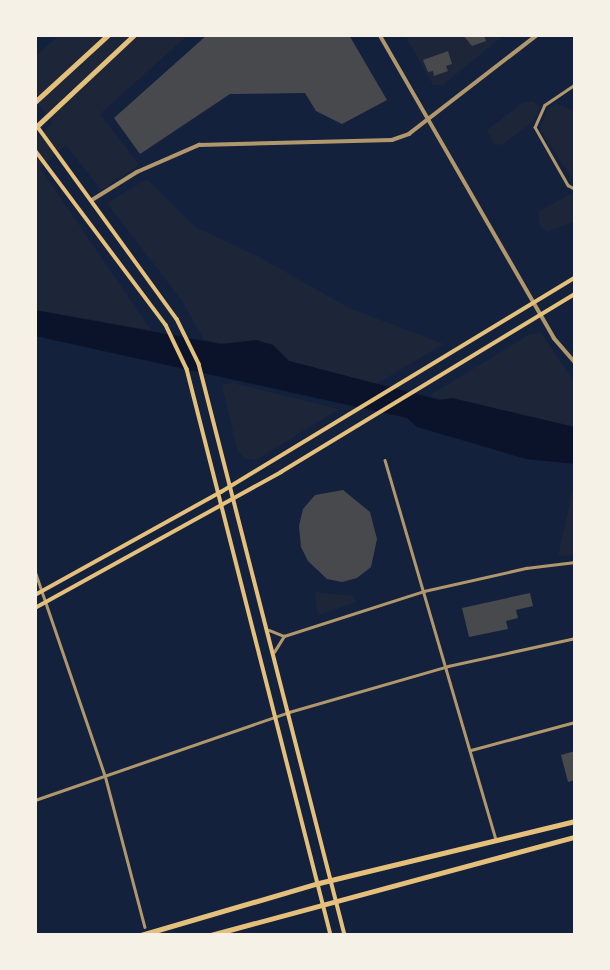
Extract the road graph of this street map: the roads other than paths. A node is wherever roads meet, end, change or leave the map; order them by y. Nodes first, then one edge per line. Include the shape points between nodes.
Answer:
1 (108, 35) edge
2 (134, 35) edge
3 (380, 35) edge
4 (537, 35) edge
5 (575, 85) edge
6 (35, 102) edge
7 (429, 122) junction
8 (36, 126) edge
9 (35, 133) edge
10 (35, 150) edge
11 (575, 189) edge
12 (92, 200) junction
13 (575, 278) edge
14 (575, 294) edge
15 (534, 302) junction
16 (541, 315) junction
17 (575, 362) edge
18 (385, 460) dead end
19 (231, 484) junction
20 (221, 492) junction
21 (234, 497) junction
22 (224, 503) junction
23 (575, 562) edge
24 (35, 571) edge
25 (43, 591) junction
26 (424, 591) junction
27 (35, 595) edge
28 (47, 601) junction
29 (35, 608) edge
30 (268, 630) junction
31 (284, 636) junction
32 (575, 638) edge
33 (274, 652) junction
34 (448, 666) junction
35 (289, 712) junction
36 (277, 717) junction
37 (575, 722) edge
38 (471, 750) junction
39 (105, 775) junction
40 (35, 800) edge
41 (575, 821) edge
42 (575, 837) edge
43 (496, 841) junction
44 (332, 880) junction
45 (319, 883) junction
46 (337, 899) junction
47 (324, 902) junction
48 (145, 927) dead end
49 (141, 935) edge
50 (211, 935) edge
51 (331, 935) edge
52 (345, 935) edge

1 - 6 main road
2 - 8 main road
3 - 7 street
4 - 7 street
5 - 11 street via 545,105 535,127 568,185
7 - 12 street via 392,139 199,145 137,172
7 - 15 street
8 - 9 main road
8 - 12 main road
10 - 20 main road via 166,326 187,369
12 - 19 main road via 177,319 199,365
13 - 15 main road
14 - 16 main road
15 - 16 street
15 - 19 main road
16 - 17 street
16 - 21 main road
18 - 26 street
19 - 20 main road
19 - 21 main road
20 - 22 main road
20 - 25 main road
21 - 22 main road
21 - 30 main road
22 - 28 main road
22 - 36 main road
23 - 26 street
24 - 25 street
25 - 27 main road
25 - 28 street
26 - 31 street
26 - 34 street
28 - 29 main road
28 - 39 street
30 - 31 street
30 - 33 main road
31 - 33 street
32 - 34 street
33 - 35 main road
34 - 35 street
34 - 38 street
35 - 36 street
35 - 44 main road
36 - 39 street
36 - 45 main road
37 - 38 street
38 - 43 street
39 - 40 street
39 - 48 street
41 - 43 main road
42 - 46 main road
43 - 44 main road
44 - 45 main road
44 - 46 main road
45 - 47 main road
45 - 49 main road
46 - 47 main road
46 - 52 main road
47 - 50 main road
47 - 51 main road

